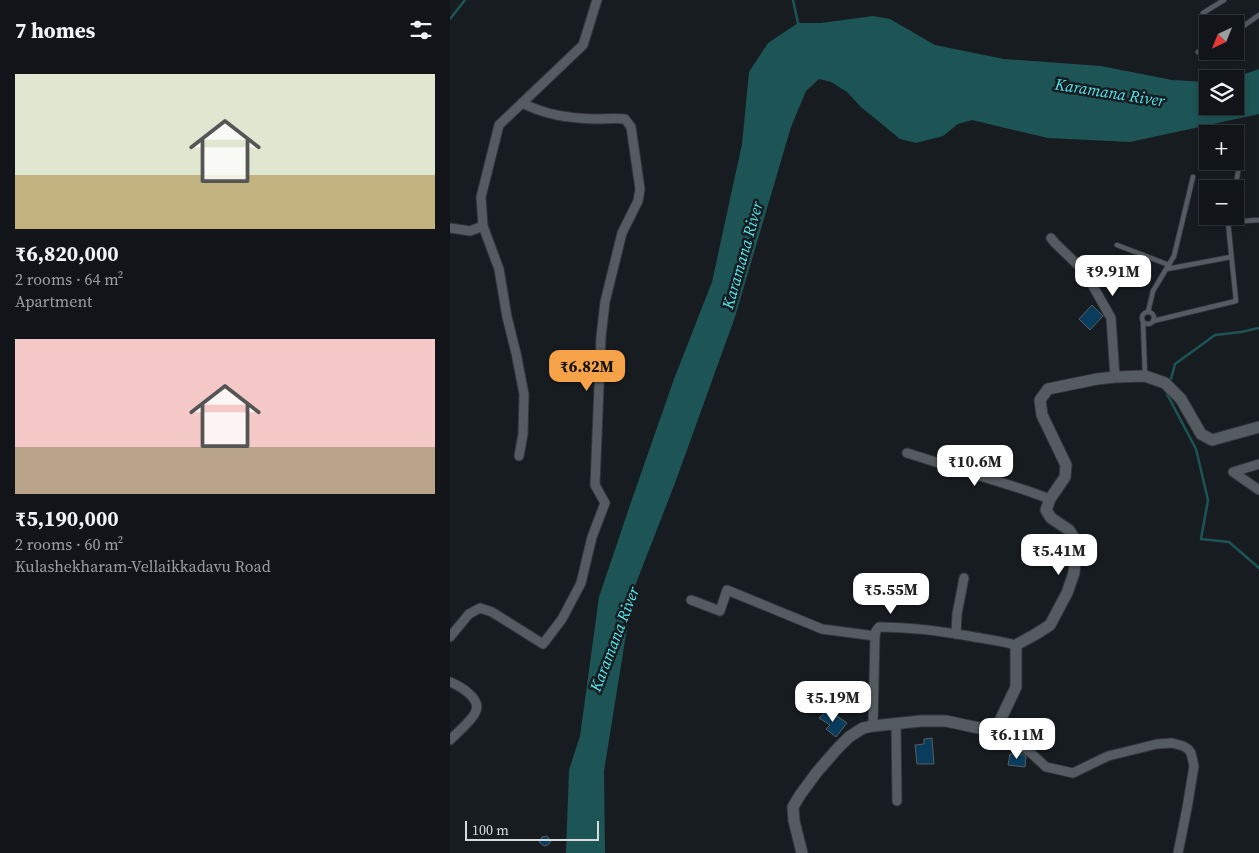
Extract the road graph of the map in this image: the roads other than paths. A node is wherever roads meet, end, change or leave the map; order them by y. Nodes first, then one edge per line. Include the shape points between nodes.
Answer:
1 (596, 0) edge
2 (1224, 0) edge
3 (1203, 13) dead end
4 (1259, 15) edge
5 (1244, 26) edge
6 (522, 103) junction
7 (1238, 172) dead end
8 (1193, 177) dead end
9 (1237, 180) edge
10 (1244, 220) edge
11 (1259, 220) edge
12 (1229, 225) edge
13 (483, 226) junction
14 (450, 228) edge
15 (1051, 238) dead end
16 (1117, 245) dead end
17 (1231, 257) junction
18 (1168, 267) junction
19 (1148, 312) junction
20 (1153, 321) junction
21 (1142, 322) junction
22 (1145, 376) junction
23 (1115, 377) junction
24 (1259, 427) edge
25 (907, 453) dead end
26 (519, 456) dead end
27 (1259, 464) edge
28 (1259, 490) edge
29 (1050, 499) junction
30 (964, 578) dead end
31 (691, 600) dead end
32 (956, 634) junction
33 (875, 636) junction
34 (450, 637) edge
35 (1016, 645) junction
36 (450, 682) edge
37 (896, 724) junction
38 (873, 726) junction
39 (997, 727) junction
40 (450, 740) edge
41 (897, 801) dead end
42 (802, 853) edge
43 (1178, 853) edge

1 - 6 street via 583,45
2 - 3 lane
4 - 5 lane
6 - 13 street via 499,125 481,197
6 - 34 street via 558,116 625,119 631,127 640,189 638,201 622,233 605,302 602,337 595,484 605,503 592,537 581,582 562,619 543,644 480,608 469,614
7 - 9 lane
8 - 18 lane via 1174,256
10 - 11 lane
12 - 17 lane
13 - 14 street via 470,231
13 - 26 street via 499,269 524,394
15 - 23 street via 1085,272 1111,318
16 - 18 lane
17 - 18 lane
17 - 20 lane via 1236,301
18 - 19 lane via 1153,291
19 - 20 lane
19 - 21 lane via 1141,316
20 - 21 lane via 1148,325
21 - 22 lane
22 - 23 street
22 - 24 street via 1164,383 1181,399 1201,434 1212,440
23 - 29 street via 1048,388 1040,400 1042,415 1066,465 1065,477
25 - 29 street
27 - 28 street via 1233,472
29 - 35 street via 1046,510 1075,539 1074,573 1050,625
30 - 32 street
31 - 33 street via 720,611 727,590 822,629
32 - 33 street via 909,627 879,627
32 - 35 street
33 - 38 street
35 - 39 street via 1016,687
36 - 40 street via 467,692 477,707 475,714
37 - 38 street
37 - 39 street via 946,721 988,730
37 - 41 street
38 - 42 street via 863,728 837,749 793,808
39 - 43 street via 1046,768 1073,772 1108,756 1157,744 1172,743 1188,749 1194,766

